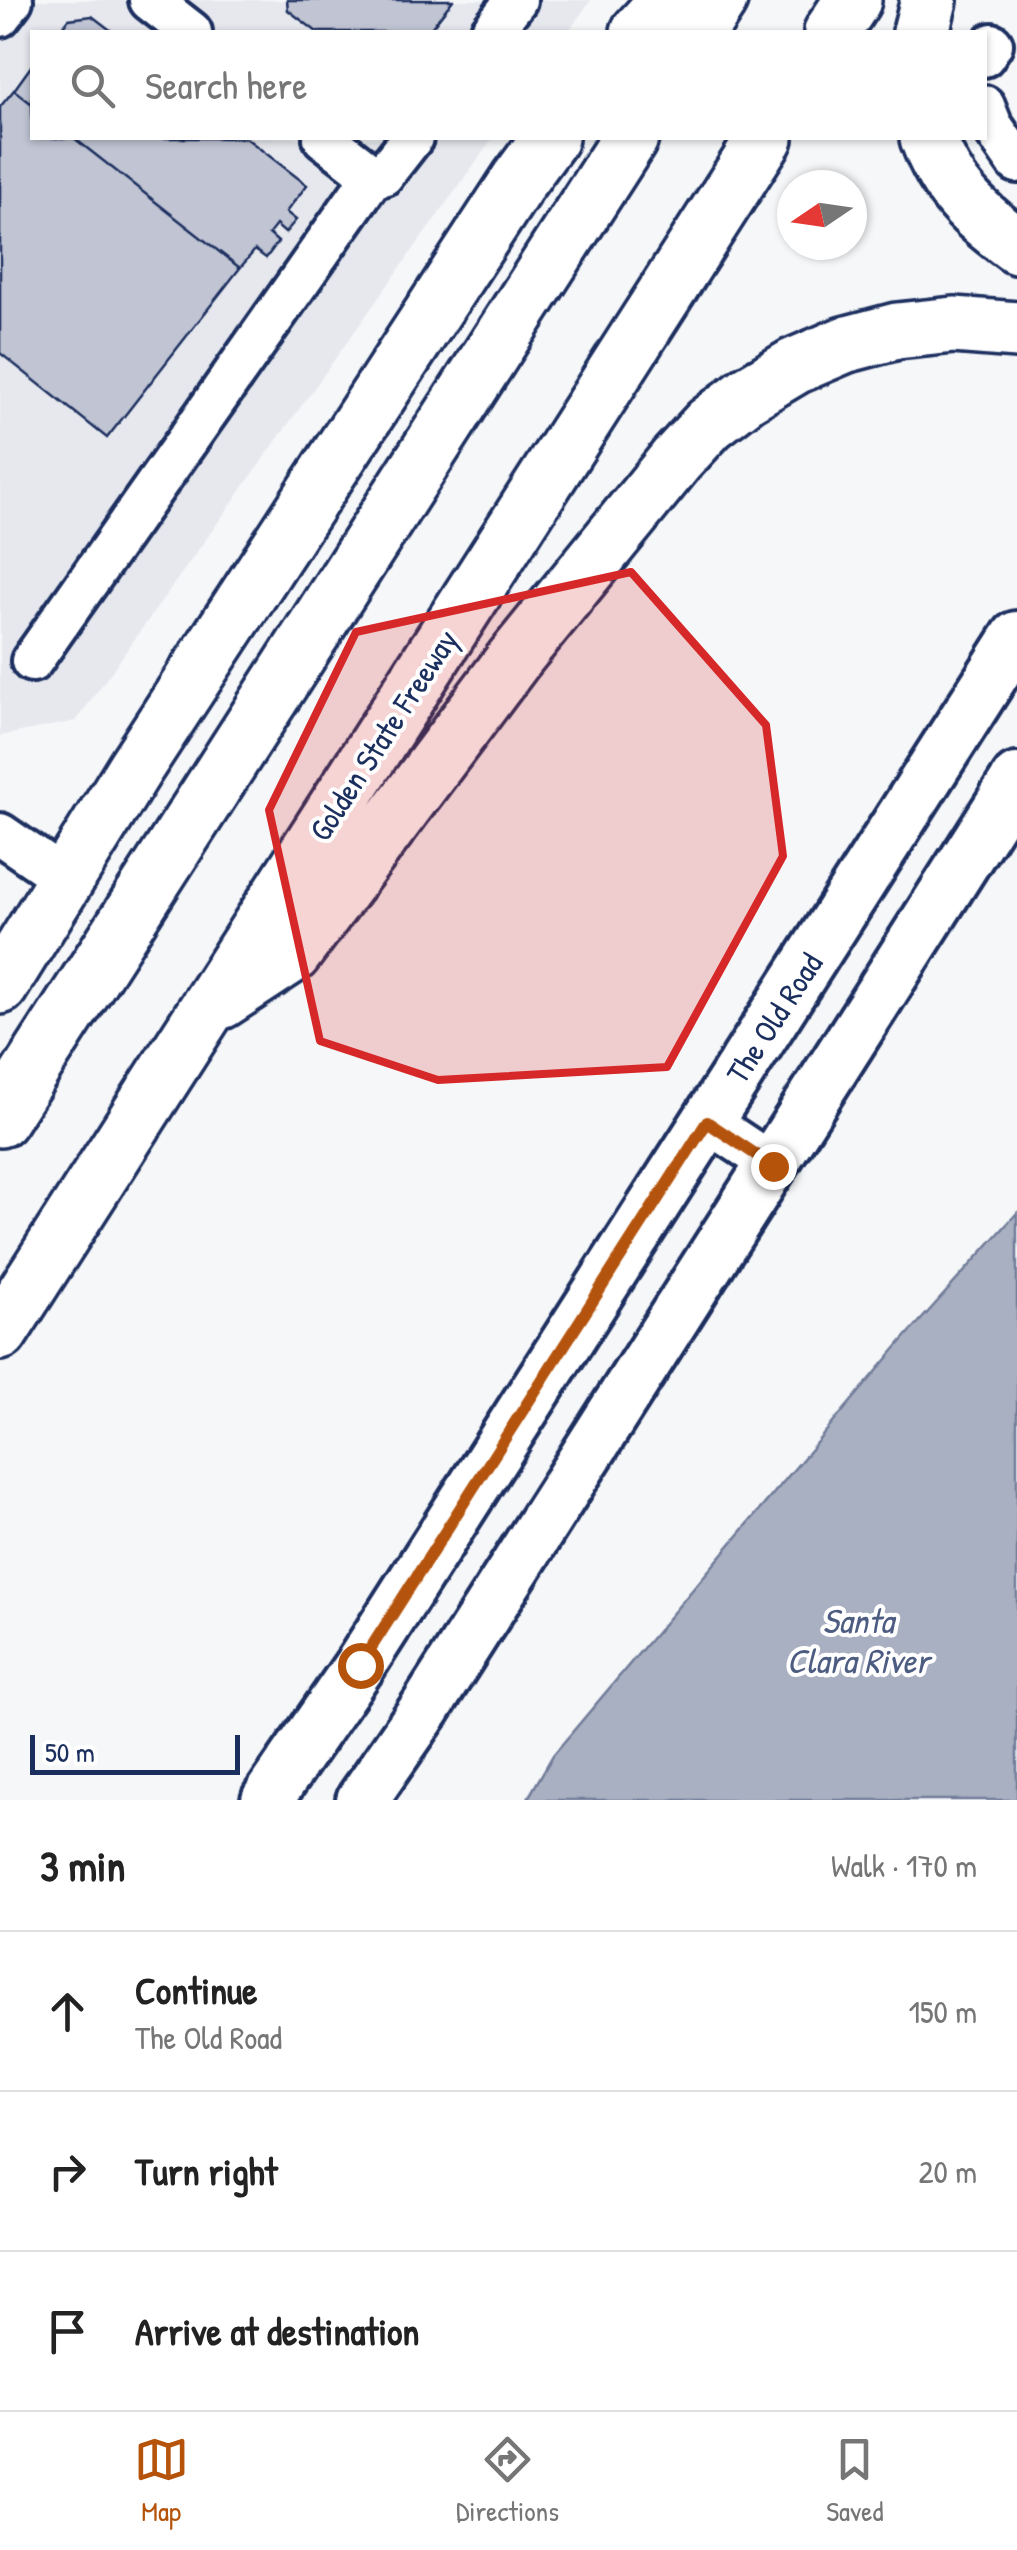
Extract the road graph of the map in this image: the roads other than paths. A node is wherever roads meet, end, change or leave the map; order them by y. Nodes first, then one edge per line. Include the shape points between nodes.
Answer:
1 (12, 0) edge
2 (150, 0) edge
3 (516, 0) edge
4 (668, 0) edge
5 (719, 0) edge
6 (853, 0) edge
7 (929, 0) edge
8 (0, 16) edge
9 (188, 30) edge
10 (493, 30) edge
11 (641, 30) edge
12 (699, 30) edge
13 (833, 30) edge
14 (922, 30) edge
15 (987, 114) edge
16 (327, 140) edge
17 (410, 140) edge
18 (548, 140) edge
19 (629, 140) edge
20 (764, 140) edge
21 (929, 140) edge
22 (1017, 162) edge
23 (373, 176) junction
24 (1017, 246) edge
25 (1017, 330) edge
26 (1017, 637) edge
27 (32, 661) dead end
28 (1017, 779) edge
29 (0, 834) edge
30 (67, 880) junction
31 (7, 966) edge
32 (206, 1011) junction
33 (0, 1119) edge
34 (707, 1122) junction
35 (773, 1166) junction
36 (0, 1332) edge
37 (267, 1800) edge
38 (362, 1800) edge

1 - 8 lane
2 - 9 lane
3 - 10 lane
4 - 11 highway
5 - 12 highway
6 - 13 highway
7 - 14 highway
15 - 22 lane
16 - 23 lane
17 - 23 lane via 384,175
18 - 30 highway
19 - 33 highway
20 - 32 highway, Golden State Freeway
21 - 24 highway via 961,200
23 - 27 lane
25 - 32 highway via 954,325 844,345 748,394 709,424 514,659 294,954
26 - 34 main road, The Old Road
28 - 35 main road
29 - 30 lane
30 - 31 highway
32 - 36 highway, Golden State Freeway
34 - 35 lane
34 - 37 main road, The Old Road
35 - 38 main road

